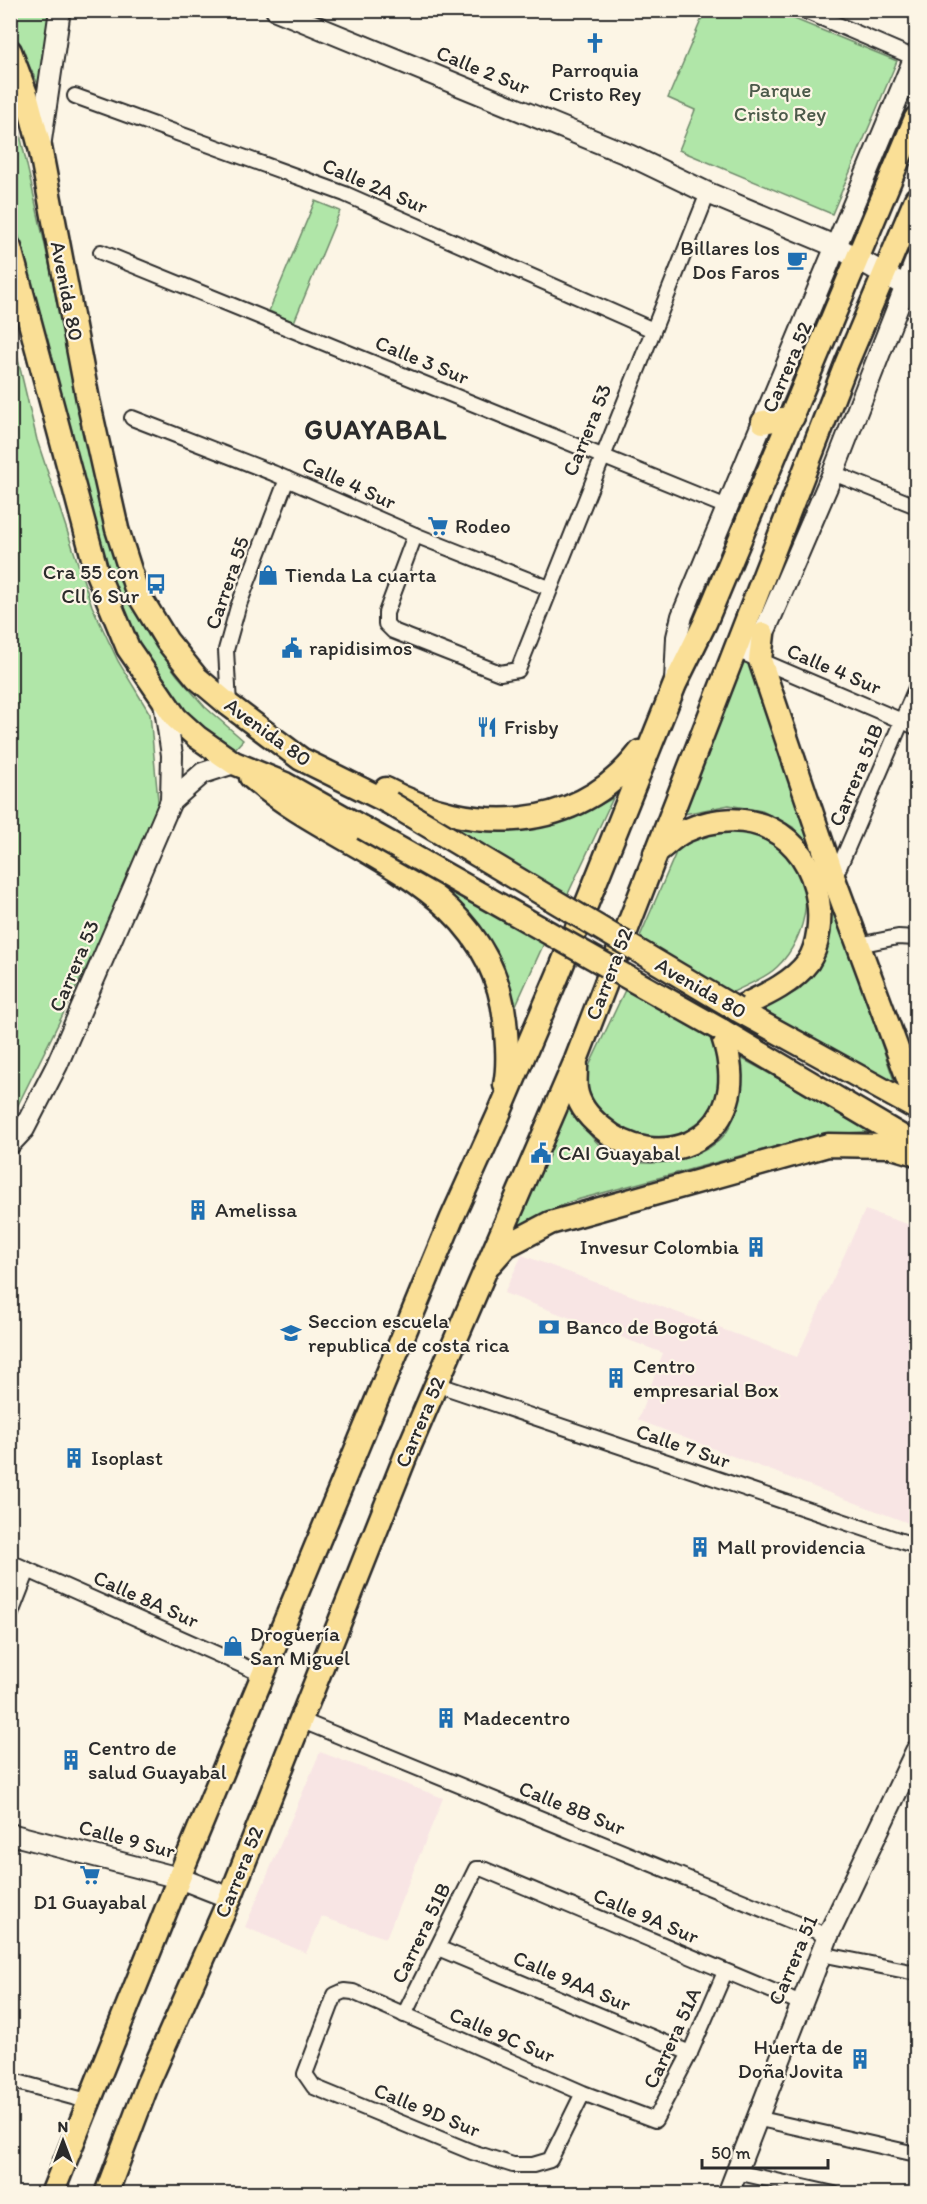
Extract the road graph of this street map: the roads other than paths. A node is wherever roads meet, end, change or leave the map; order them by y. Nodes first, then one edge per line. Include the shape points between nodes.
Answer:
1 (60, 10) edge
2 (276, 10) edge
3 (803, 10) edge
4 (10, 51) edge
5 (916, 56) edge
6 (75, 96) dead end
7 (916, 118) edge
8 (40, 147) junction
9 (708, 193) junction
10 (916, 198) edge
11 (837, 247) junction
12 (10, 248) edge
13 (101, 252) dead end
14 (859, 257) junction
15 (915, 267) edge
16 (887, 268) junction
17 (911, 290) edge
18 (653, 330) junction
19 (793, 417) junction
20 (132, 418) dead end
21 (763, 422) junction
22 (602, 456) junction
23 (833, 472) junction
24 (287, 479) junction
25 (916, 506) edge
26 (727, 507) junction
27 (415, 535) junction
28 (549, 588) junction
29 (763, 634) junction
30 (734, 649) junction
31 (760, 660) junction
32 (675, 684) junction
33 (916, 688) edge
34 (164, 702) junction
35 (229, 705) junction
36 (902, 721) junction
37 (249, 722) junction
38 (916, 727) edge
39 (654, 735) junction
40 (234, 763) junction
41 (171, 801) junction
42 (654, 854) junction
43 (834, 879) junction
44 (916, 938) edge
45 (858, 945) junction
46 (736, 1009) junction
47 (721, 1030) junction
48 (576, 1060) junction
49 (916, 1100) edge
50 (916, 1108) edge
51 (498, 1116) junction
52 (10, 1144) edge
53 (916, 1145) edge
54 (916, 1154) edge
55 (481, 1276) junction
56 (436, 1384) junction
57 (916, 1546) edge
58 (10, 1562) edge
59 (28, 1570) junction
60 (10, 1616) edge
61 (264, 1675) junction
62 (300, 1720) junction
63 (916, 1753) edge
64 (10, 1834) edge
65 (476, 1869) joint
66 (179, 1878) junction
67 (230, 1898) junction
68 (824, 1945) junction
69 (438, 1948) junction
70 (725, 1972) junction
71 (916, 1973) edge
72 (335, 1995) joint
73 (801, 2003) junction
74 (404, 2015) junction
75 (690, 2054) junction
76 (10, 2080) edge
77 (584, 2093) junction
78 (91, 2102) junction
79 (756, 2118) junction
80 (654, 2120) joint
81 (916, 2154) edge
82 (736, 2172) junction
83 (52, 2193) edge
84 (106, 2193) edge
85 (728, 2193) edge
86 (834, 2193) edge

1 - 8 street
2 - 9 street, Calle 2 Sur via 629,155
3 - 5 street
4 - 8 main road, Avenida 80
5 - 11 street, Carrera 52
6 - 18 street, Calle 2A Sur via 345,194
7 - 14 main road, Carrera 52
8 - 35 main road, Avenida 80 via 88,400 117,529 137,592 167,641 197,678
9 - 11 street, Calle 2 Sur
9 - 18 street, Carrera 53
10 - 16 main road, Carrera 52
11 - 14 street, Calle 2 Sur
11 - 21 street, Carrera 52
12 - 34 main road, Avenida 80 via 97,573 128,648
13 - 22 street, Calle 3 Sur
14 - 16 street, Calle 2 Sur
14 - 19 main road, Carrera 52
15 - 16 street, Calle 2 Sur
15 - 17 street
16 - 17 street, Calle 2 Sur
16 - 30 main road, Carrera 52
17 - 23 street
18 - 22 street, Carrera 53
19 - 21 main road
19 - 32 main road, Carrera 52
20 - 24 street, Calle 4 Sur
21 - 26 street, Carrera 52
22 - 26 street, Calle 3 Sur
22 - 28 street, Carrera 53
23 - 25 street
23 - 29 street
24 - 27 street, Calle 4 Sur
24 - 35 street, Carrera 55 via 238,607 226,650
26 - 32 street, Carrera 52 via 679,626
27 - 28 street, Calle 4 Sur
27 - 28 street, Carrera 53 via 386,612 386,624 393,631 500,673 518,669
29 - 30 street via 749,645
29 - 31 main road
30 - 31 street, Calle 4 Sur
30 - 42 main road, Carrera 52
31 - 36 street, Calle 4 Sur
31 - 43 main road
32 - 39 main road, Carrera 52
33 - 36 street, Carrera 51B
34 - 40 main road, Avenida 80 via 197,737
34 - 41 street, Carrera 53 via 172,755
35 - 37 main road, Avenida 80
36 - 38 street, Calle 4 Sur
36 - 43 street, Carrera 51B
37 - 39 main road via 308,746 411,802 467,819 512,819 580,802 623,774
37 - 46 main road, Avenida 80, bridge via 300,759 390,803
39 - 51 main road, Carrera 52
40 - 41 street, Carrera 53 via 203,773
40 - 47 main road, Avenida 80, bridge via 285,784
40 - 51 main road via 278,800 421,884 456,913 479,942 494,972 503,1006 507,1077
41 - 52 street, Carrera 53 via 57,1065 24,1129
42 - 46 main road via 683,832 711,822 741,820 788,838 804,857 816,882 820,911 809,960 791,979
42 - 48 main road, Carrera 52
43 - 45 main road
44 - 45 street via 898,937
45 - 49 main road
46 - 50 main road, Avenida 80
47 - 48 main road via 730,1063 723,1108 700,1140 679,1148 660,1151 633,1147 593,1120 576,1090
47 - 53 main road, Avenida 80
48 - 55 main road, Carrera 52
51 - 61 main road, Carrera 52 via 452,1218
54 - 55 main road via 889,1146 828,1145 550,1223 506,1246
55 - 56 main road, Carrera 52
56 - 57 street, Calle 7 Sur
56 - 62 main road, Carrera 52
58 - 59 street, Calle 8A Sur
59 - 60 street
59 - 61 street, Calle 8A Sur
61 - 66 main road, Carrera 52
62 - 67 main road, Carrera 52
62 - 68 street, Calle 8B Sur
63 - 68 street, Carrera 51
64 - 66 street, Calle 9 Sur
65 - 69 street, Carrera 51B
65 - 70 street, Calle 9A Sur
66 - 67 street, Calle 9 Sur
66 - 78 main road, Carrera 52
67 - 84 main road, Carrera 52 via 148,2083
68 - 71 street
68 - 73 street, Carrera 51
69 - 74 street, Carrera 51B
69 - 75 street, Calle 9AA Sur
70 - 73 street, Calle 9A Sur
70 - 75 street, Carrera 51A
72 - 74 street, Calle 9C Sur via 353,1992
72 - 77 street, Calle 9D Sur via 305,2074 315,2087 472,2152 513,2165 550,2160
73 - 79 street, Carrera 51
74 - 77 street, Calle 9C Sur
75 - 80 street, Carrera 51A
76 - 78 street
77 - 80 street, Calle 9C Sur
78 - 83 main road, Carrera 52
79 - 81 street
79 - 82 street, Carrera 51
82 - 85 street, Carrera 51
82 - 86 street

